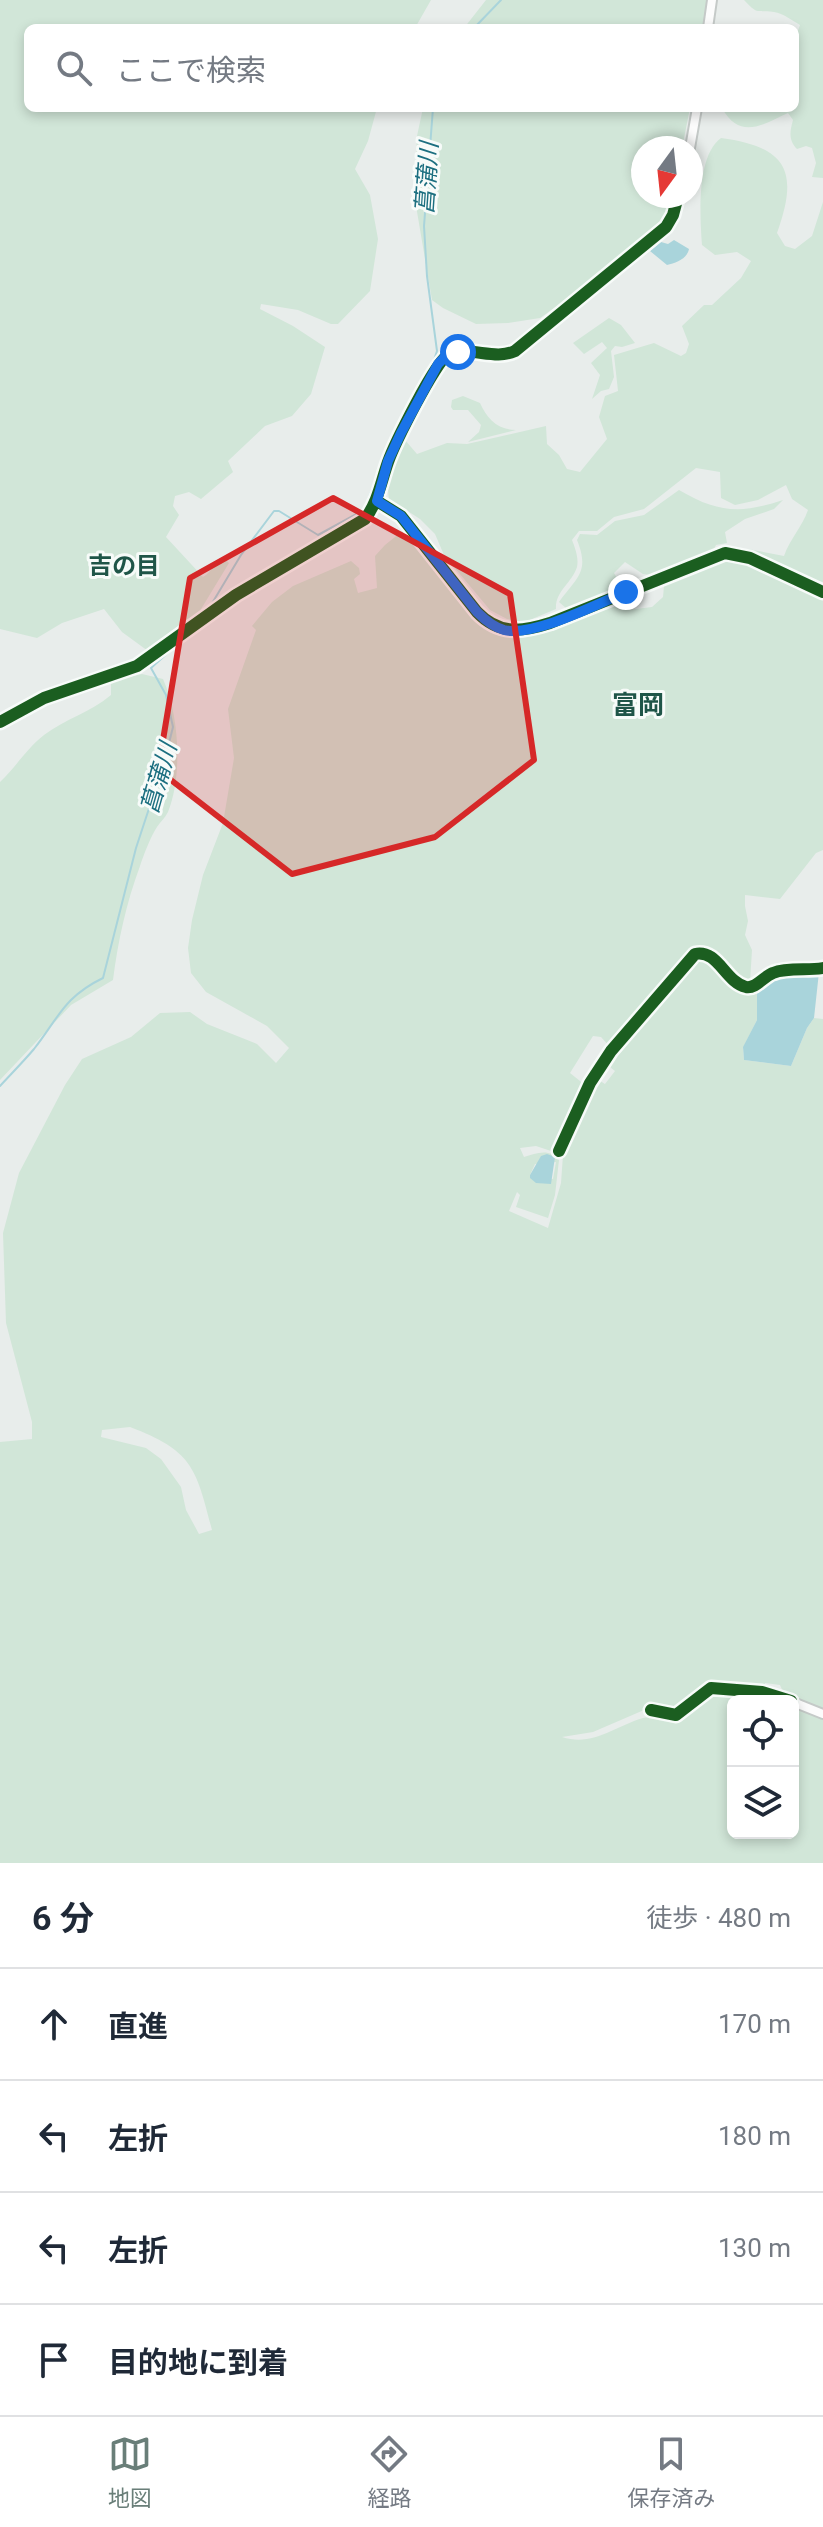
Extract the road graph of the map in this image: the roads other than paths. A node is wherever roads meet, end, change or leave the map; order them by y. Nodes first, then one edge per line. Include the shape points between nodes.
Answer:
1 (712, 0) edge
2 (709, 24) edge
3 (696, 112) edge
4 (692, 136) edge
5 (675, 208) edge
6 (377, 501) junction
7 (823, 592) edge
8 (0, 722) edge
9 (823, 968) edge
10 (559, 1151) dead end
11 (772, 1695) edge
12 (799, 1704) edge
13 (651, 1710) dead end
14 (823, 1714) edge

1 - 2 street
3 - 4 street
5 - 6 street via 666,227 515,351 458,352 442,359 388,461
6 - 7 street via 401,516 477,612 502,629 528,630 550,623 725,553 750,558
6 - 8 street via 357,525 236,595 137,666 44,698
9 - 10 street via 775,972 746,987 708,955 695,954 611,1051
11 - 13 street via 711,1688 676,1715
12 - 14 street

